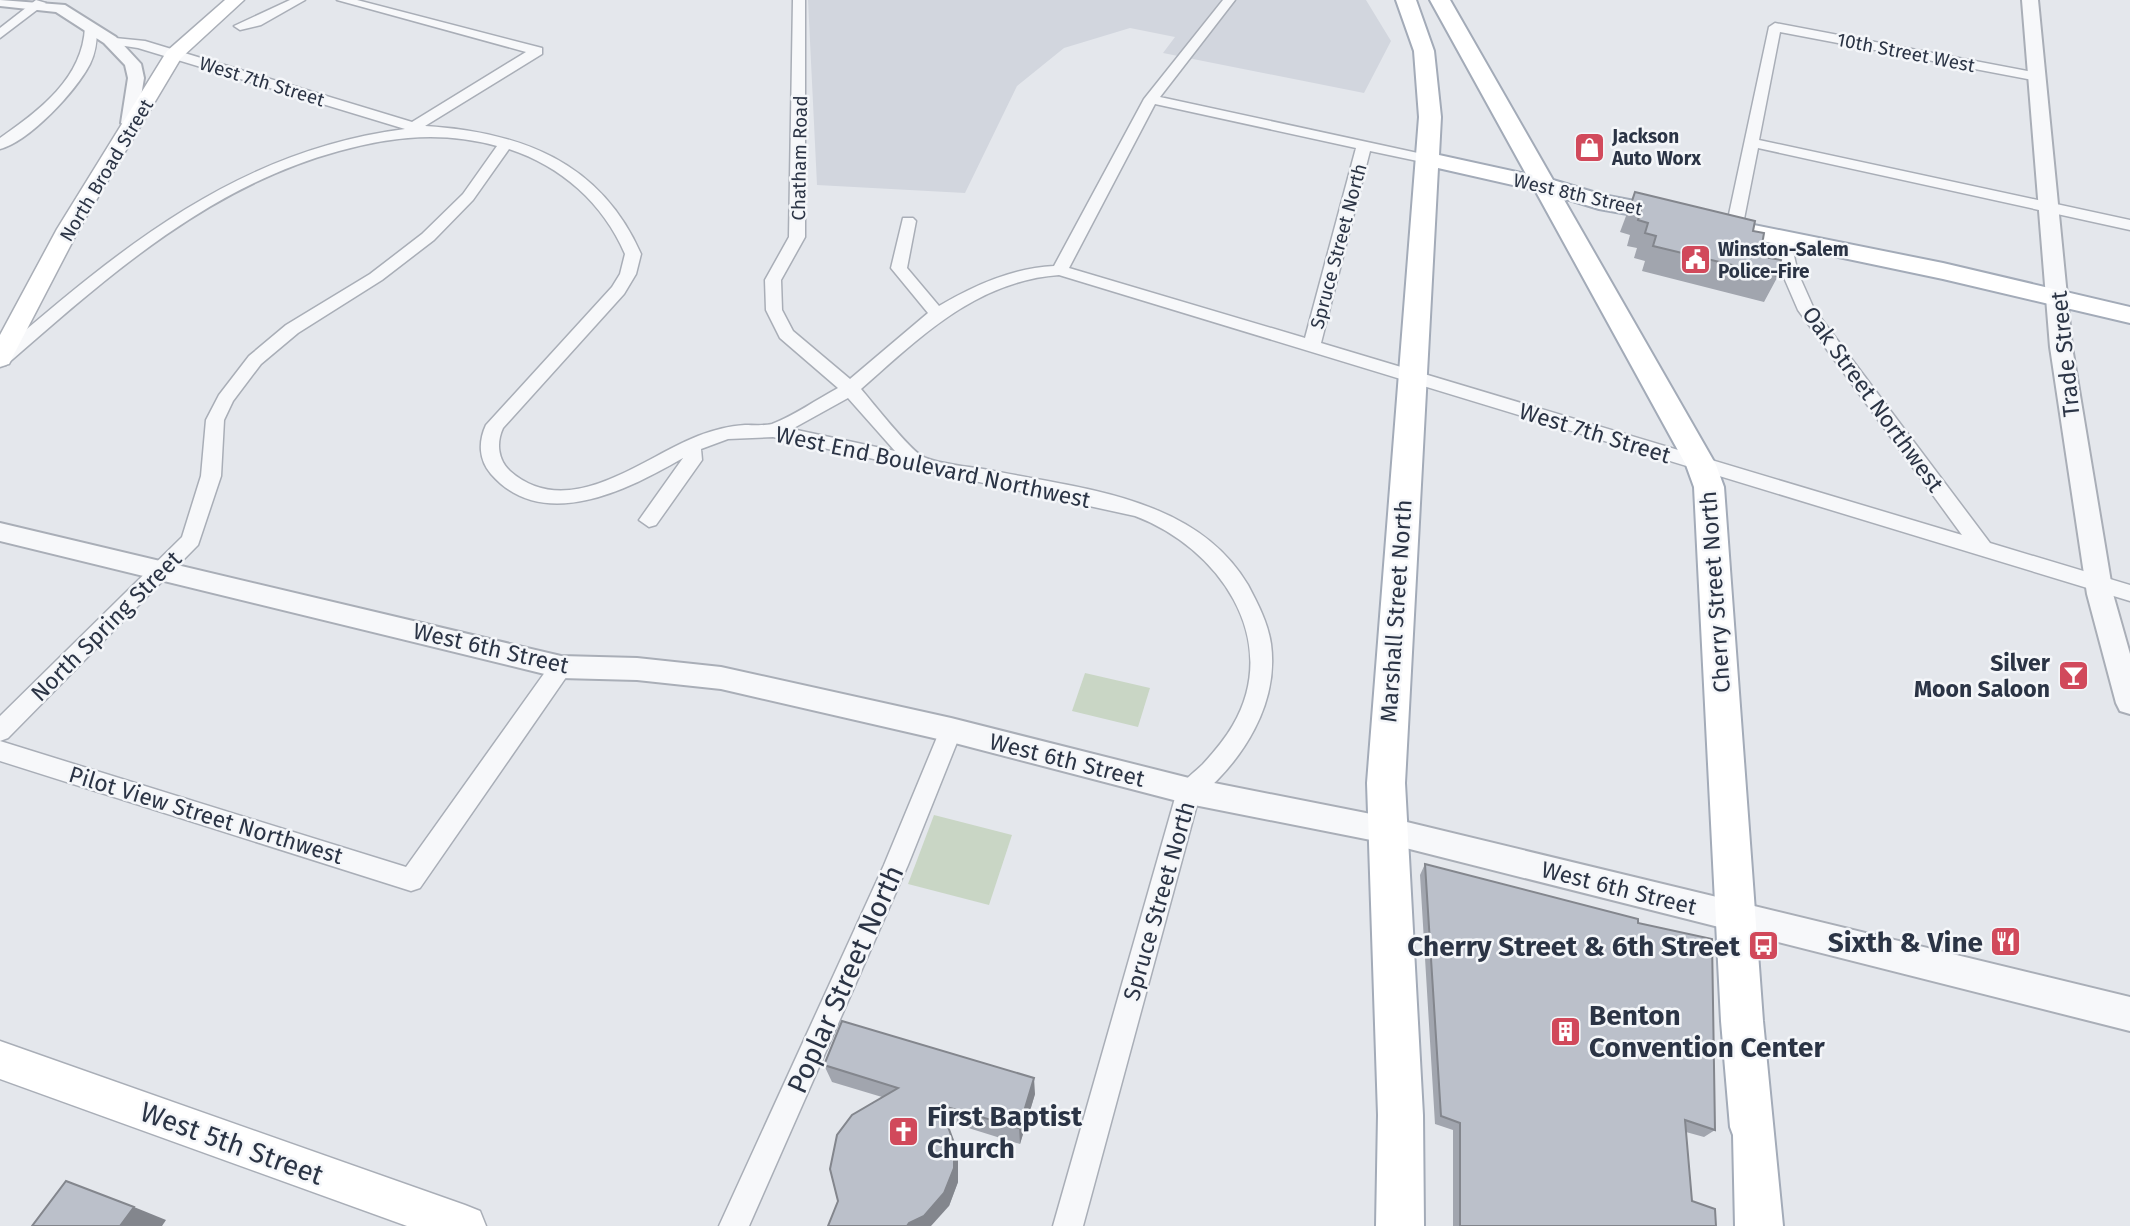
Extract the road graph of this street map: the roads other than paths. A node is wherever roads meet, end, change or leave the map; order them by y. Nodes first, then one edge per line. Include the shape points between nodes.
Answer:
1 (235, 0) edge
2 (299, 0) edge
3 (344, 0) edge
4 (799, 0) edge
5 (1229, 0) edge
6 (1406, 0) edge
7 (1440, 0) edge
8 (2030, 0) edge
9 (0, 1) edge
10 (40, 4) junction
11 (240, 26) dead end
12 (91, 31) junction
13 (0, 34) edge
14 (110, 40) junction
15 (174, 55) junction
16 (2038, 77) junction
17 (1151, 99) junction
18 (130, 123) junction
19 (420, 129) junction
20 (506, 143) junction
21 (1752, 143) junction
22 (0, 145) edge
23 (1364, 145) junction
24 (1427, 159) junction
25 (1543, 181) junction
26 (1599, 202) junction
27 (2050, 208) junction
28 (1736, 219) junction
29 (908, 221) dead end
30 (1565, 222) junction
31 (2130, 225) edge
32 (1783, 237) junction
33 (1060, 270) junction
34 (2058, 293) junction
35 (2130, 305) edge
36 (937, 314) junction
37 (2130, 315) edge
38 (1311, 347) junction
39 (0, 360) edge
40 (1412, 378) junction
41 (850, 390) junction
42 (773, 431) junction
43 (691, 446) junction
44 (915, 461) junction
45 (1701, 465) junction
46 (649, 520) dead end
47 (0, 532) edge
48 (1984, 550) junction
49 (164, 569) junction
50 (2099, 585) junction
51 (2130, 593) edge
52 (1242, 595) joint
53 (562, 667) junction
54 (2130, 702) edge
55 (951, 730) junction
56 (0, 731) edge
57 (0, 751) edge
58 (1189, 791) junction
59 (1386, 830) junction
60 (1735, 917) junction
61 (2130, 1014) edge
62 (0, 1060) edge
63 (465, 1226) edge
64 (734, 1226) edge
65 (1068, 1226) edge
66 (1400, 1226) edge
67 (1759, 1226) edge

1 - 15 main road, North Broad Street
2 - 11 street
3 - 19 street via 537,51
4 - 41 street, Chatham Road via 797,237 773,280 774,310 800,348
5 - 17 street
6 - 24 main road, Marshall Street North via 1427,66
7 - 25 main road, Cherry Street North
8 - 16 street, Trade Street
9 - 10 street
10 - 12 street via 60,8
10 - 13 street
12 - 14 street
12 - 22 street via 89,49 68,86
14 - 15 street, West 7th Street
14 - 18 street via 133,64 136,78
15 - 18 main road, North Broad Street
15 - 19 street, West 7th Street
16 - 21 street, 10th Street West via 1775,27
16 - 27 street, Trade Street
17 - 23 street, West 8th Street
17 - 33 street
18 - 39 main road, North Broad Street
19 - 20 street, West End Boulevard Northwest
19 - 39 street, West End Boulevard Northwest via 314,154 206,202 127,255
20 - 43 street, West End Boulevard Northwest via 560,165 620,230 633,254 618,290 495,425 490,436 491,462 521,489 567,496 630,480
20 - 49 street, North Spring Street via 456,212 428,237 376,277 292,329 239,379 215,420 211,476 191,540
21 - 27 street
21 - 28 street
23 - 24 street, West 8th Street
23 - 38 street, Spruce Street North
24 - 25 main road, West 8th Street
24 - 40 main road, Marshall Street North
25 - 26 main road, West 8th Street
25 - 28 main road, West 8th Street
25 - 30 main road, Cherry Street North
26 - 30 main road via 1575,211
26 - 32 main road, West 8th Street
27 - 31 street
27 - 34 street, Trade Street
28 - 34 main road, West 8th Street
29 - 36 street via 899,268
30 - 45 main road, Cherry Street North
32 - 34 main road, West 8th Street
32 - 48 street, Oak Street Northwest via 1790,273 1806,310
33 - 36 street via 1000,281
33 - 38 street, West 7th Street
34 - 35 main road
34 - 37 main road
34 - 50 street, Trade Street via 2065,377
36 - 41 street
38 - 40 street, West 7th Street
40 - 45 street, West 7th Street
40 - 59 main road, Marshall Street North via 1387,747
41 - 42 street
41 - 44 street, Chatham Road
42 - 43 street, West End Boulevard Northwest via 734,432
42 - 44 street, West End Boulevard Northwest
43 - 46 street via 693,460
44 - 52 street, West End Boulevard Northwest via 1078,496 1171,524 1208,551
45 - 48 street, West 7th Street
45 - 60 main road, Cherry Street North via 1711,500
47 - 49 street, West 6th Street
48 - 50 street, West 7th Street
49 - 53 street, West 6th Street
49 - 56 street, North Spring Street
50 - 51 street, West 7th Street
50 - 54 street, Trade Street
52 - 58 street, Spruce Street North via 1262,647 1259,692 1239,734
53 - 55 street, West 6th Street via 722,678
53 - 57 street, Pilot View Street Northwest via 411,880
55 - 58 street, West 6th Street
55 - 64 street, Poplar Street North via 897,865
58 - 59 street, West 6th Street
58 - 65 street, Spruce Street North
59 - 60 street, West 6th Street
59 - 66 main road, Marshall Street North via 1399,1040
60 - 61 street, West 6th Street
60 - 67 main road, Cherry Street North
62 - 63 main road, West 5th Street

